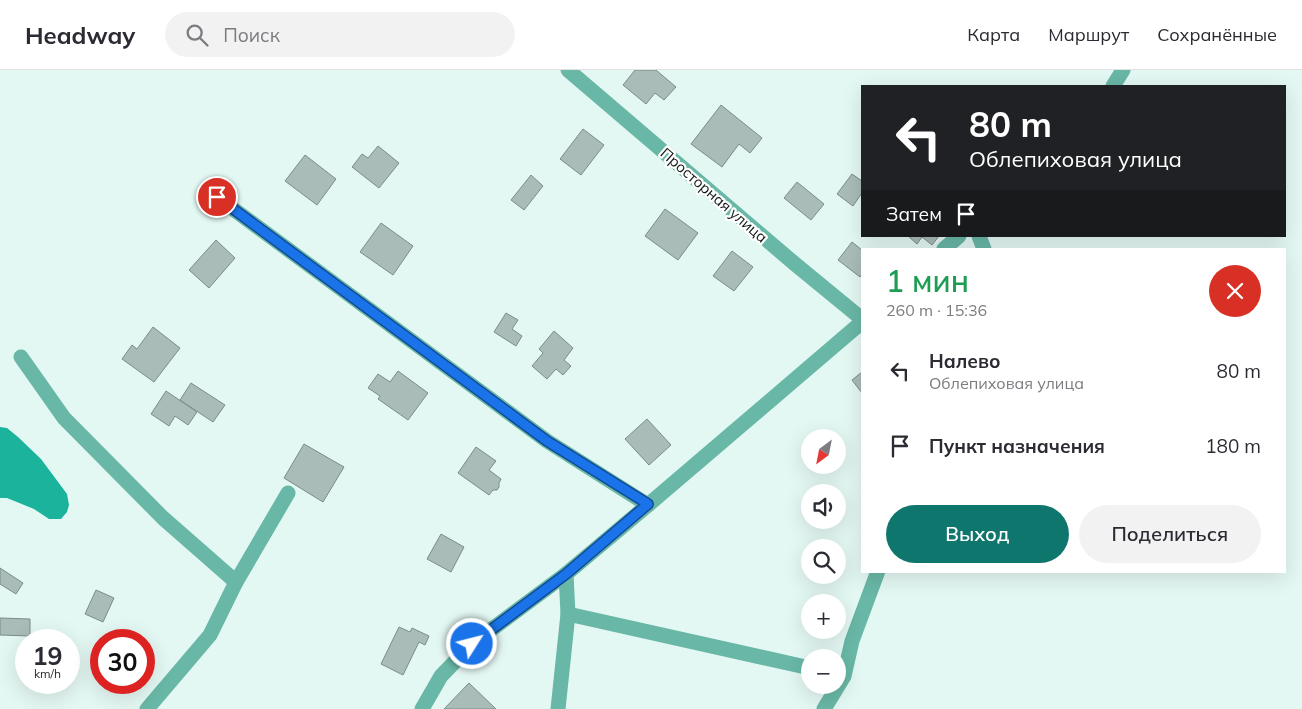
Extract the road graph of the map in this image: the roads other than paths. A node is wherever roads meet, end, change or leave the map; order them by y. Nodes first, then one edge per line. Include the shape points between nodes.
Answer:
1 (568, 70) edge
2 (1123, 70) edge
3 (1114, 85) edge
4 (217, 197) dead end
5 (958, 237) edge
6 (945, 248) edge
7 (861, 319) edge
8 (861, 321) edge
9 (21, 357) dead end
10 (288, 493) dead end
11 (648, 504) junction
12 (877, 573) edge
13 (566, 574) junction
14 (236, 582) junction
15 (568, 614) junction
16 (846, 660) edge
17 (801, 666) edge
18 (832, 694) edge
19 (147, 709) edge
20 (422, 709) edge
21 (558, 709) edge
22 (824, 709) edge

1 - 7 street, Просторная улица
2 - 3 street
4 - 11 street via 547,441
5 - 6 street
8 - 11 street
9 - 14 street via 64,418 163,518
10 - 14 street
11 - 13 street
12 - 16 street
13 - 15 street
13 - 20 street via 472,644 442,676
14 - 19 street via 210,636
15 - 17 street
15 - 21 street
18 - 22 street

